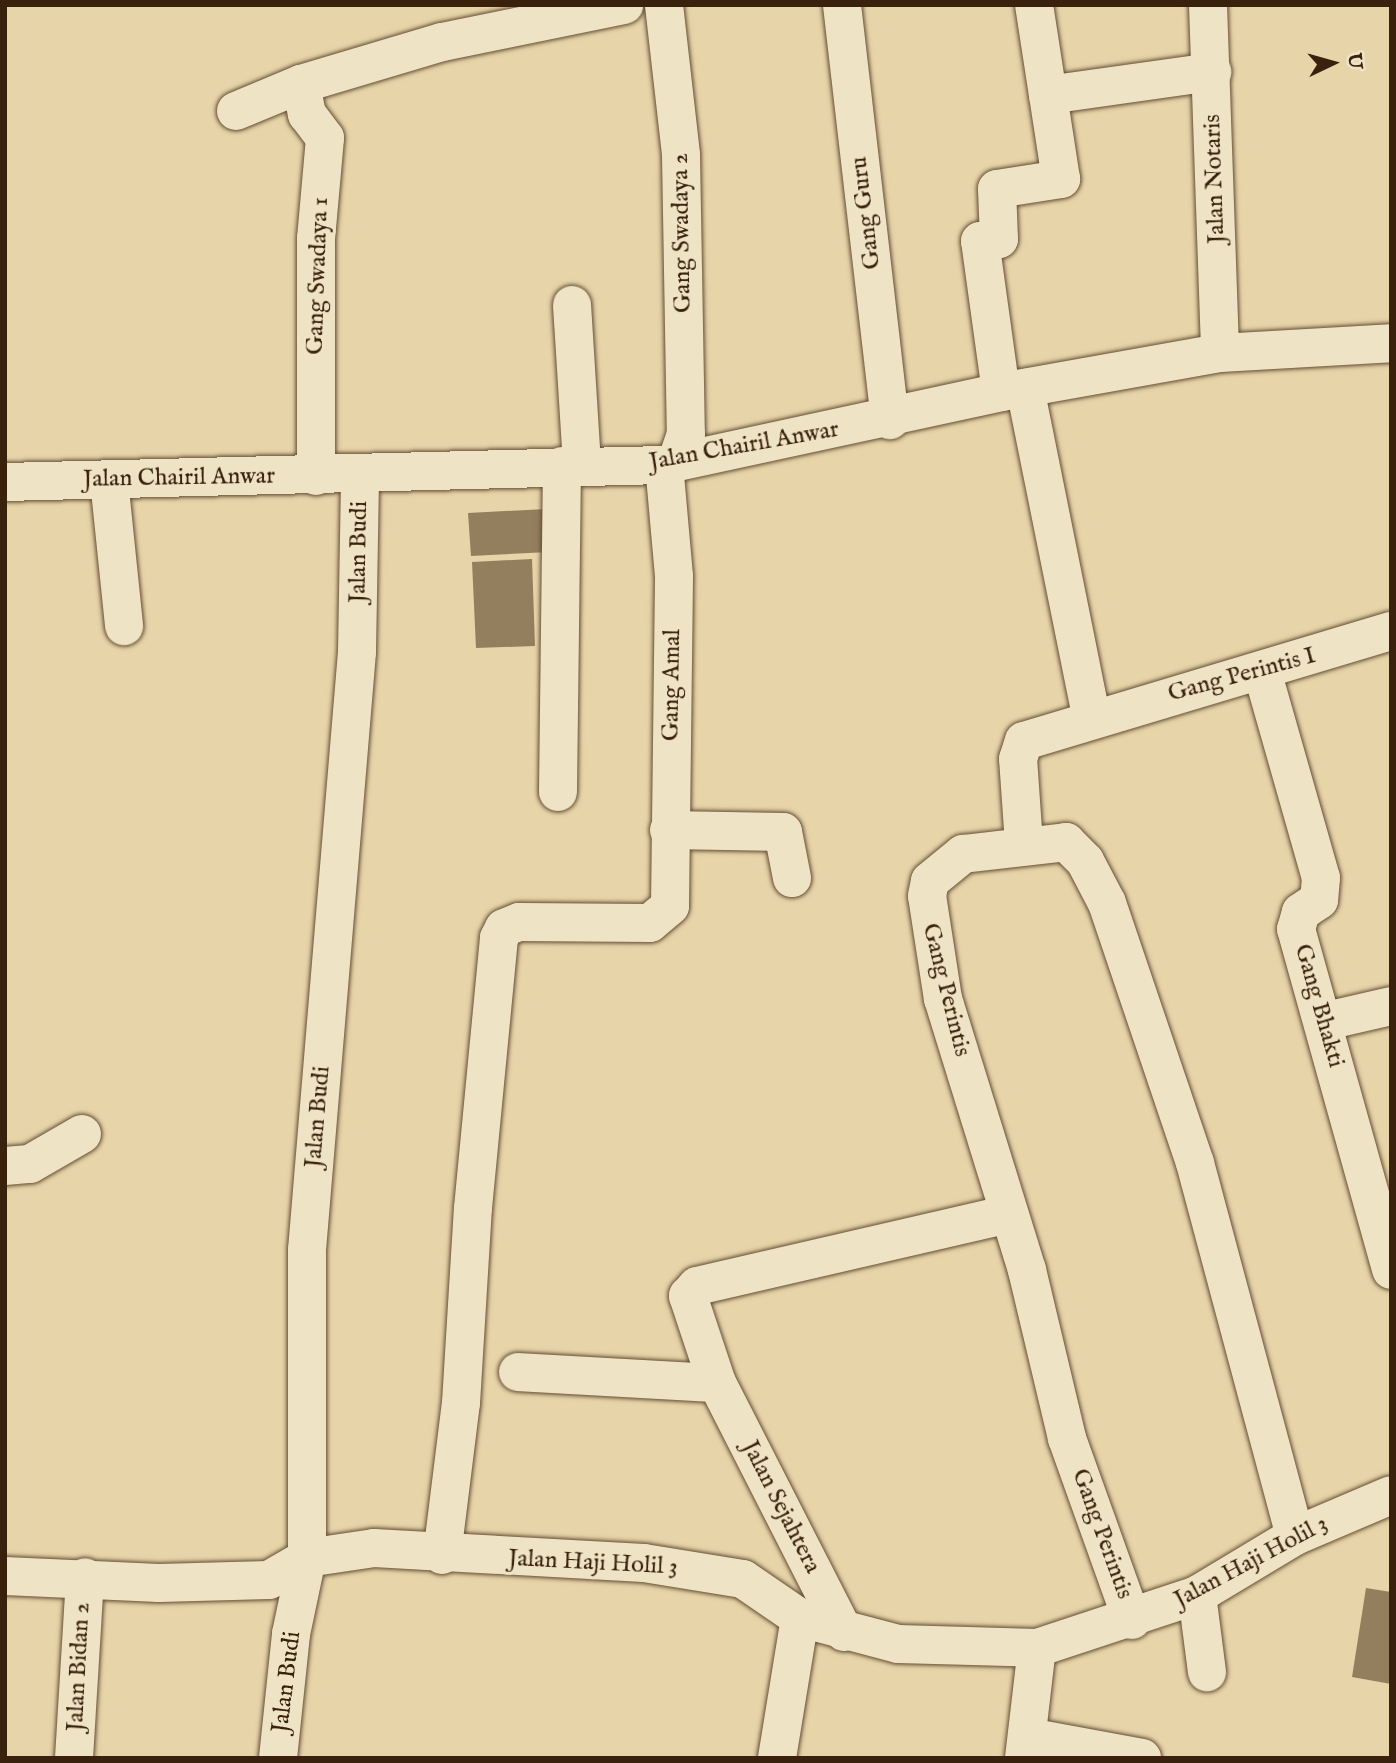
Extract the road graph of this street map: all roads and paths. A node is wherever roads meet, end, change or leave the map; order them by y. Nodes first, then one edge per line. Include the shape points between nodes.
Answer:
1 (624, 5) edge
2 (664, 5) edge
3 (842, 5) edge
4 (1034, 5) edge
5 (1208, 5) edge
6 (1212, 72) junction
7 (302, 84) junction
8 (1048, 95) junction
9 (236, 111) dead end
10 (572, 305) dead end
11 (1391, 343) edge
12 (1220, 353) junction
13 (1013, 390) junction
14 (890, 420) junction
15 (671, 463) junction
16 (572, 465) junction
17 (360, 475) junction
18 (316, 476) junction
19 (109, 480) junction
20 (5, 482) edge
21 (124, 626) dead end
22 (1391, 631) edge
23 (1262, 671) junction
24 (1092, 719) junction
25 (558, 792) dead end
26 (669, 830) junction
27 (1024, 844) junction
28 (792, 878) dead end
29 (1391, 1006) edge
30 (1326, 1021) junction
31 (82, 1134) dead end
32 (5, 1166) edge
33 (1009, 1214) junction
34 (1388, 1254) edge
35 (518, 1371) dead end
36 (717, 1383) junction
37 (1391, 1495) edge
38 (1295, 1536) junction
39 (442, 1555) junction
40 (307, 1558) junction
41 (5, 1576) edge
42 (85, 1577) junction
43 (1196, 1595) junction
44 (800, 1618) junction
45 (1132, 1620) junction
46 (844, 1632) junction
47 (1037, 1648) junction
48 (1207, 1672) dead end
49 (1026, 1747) edge
50 (74, 1758) edge
51 (278, 1758) edge
52 (777, 1758) edge
53 (1142, 1758) edge

1 - 7 street via 442,42
2 - 15 street, Gang Swadaya 2 via 681,155 686,434
3 - 14 street, Gang Guru
4 - 8 street
5 - 6 street, Jalan Notaris
6 - 8 street
6 - 12 street, Jalan Notaris
7 - 9 street
7 - 18 street, Gang Swadaya 1 via 307,114 325,138 316,238
8 - 13 street via 1061,179 997,189 999,239 980,242
10 - 16 street
11 - 12 street, Jalan Chairil Anwar
12 - 13 street, Jalan Chairil Anwar
13 - 14 street, Jalan Chairil Anwar
13 - 24 street
14 - 15 street, Jalan Chairil Anwar
15 - 16 street, Jalan Chairil Anwar
15 - 26 street, Gang Amal via 674,576
16 - 17 street, Jalan Chairil Anwar
16 - 25 street
17 - 18 street, Jalan Chairil Anwar
17 - 40 street, Jalan Budi via 357,652 307,1250
18 - 19 street, Jalan Chairil Anwar
19 - 20 street, Jalan Chairil Anwar
19 - 21 street
22 - 23 street, Gang Perintis I
23 - 24 street, Gang Perintis I
23 - 30 street, Gang Bhakti via 1321,877 1319,900 1301,912 1296,929
24 - 27 street, Gang Perintis I via 1018,748
26 - 28 street via 783,832
26 - 39 street, Gang Amal via 670,906 650,923 519,922 504,928 499,938 473,1208 461,1403
27 - 33 street, Gang Perintis via 963,854 930,881 927,896 943,999
27 - 38 street, Gang Perintis via 1066,842 1085,861 1107,903 1159,1044 1195,1163
29 - 30 street
30 - 34 street, Gang Bhakti
31 - 32 street via 30,1164
33 - 36 street, Jalan Sejahtera via 697,1286 688,1303
33 - 45 street, Gang Perintis via 1068,1438
35 - 36 street
36 - 46 street, Jalan Sejahtera
37 - 38 street, Jalan Haji Holil 3
38 - 43 street, Jalan Haji Holil 3
39 - 40 street, Jalan Haji Holil 3 via 374,1548
39 - 44 street, Jalan Haji Holil 3 via 687,1568 743,1579
40 - 42 street, Jalan Haji Holil 3 via 270,1580 159,1583
40 - 51 street, Jalan Budi via 292,1634
41 - 42 street, Jalan Haji Holil 3
42 - 50 street, Jalan Bidan 2
43 - 45 street, Jalan Haji Holil 3
43 - 48 street
44 - 46 street, Jalan Haji Holil 3
44 - 52 street
45 - 47 street, Jalan Haji Holil 3
46 - 47 street, Jalan Haji Holil 3 via 898,1644
47 - 49 street
49 - 53 street

